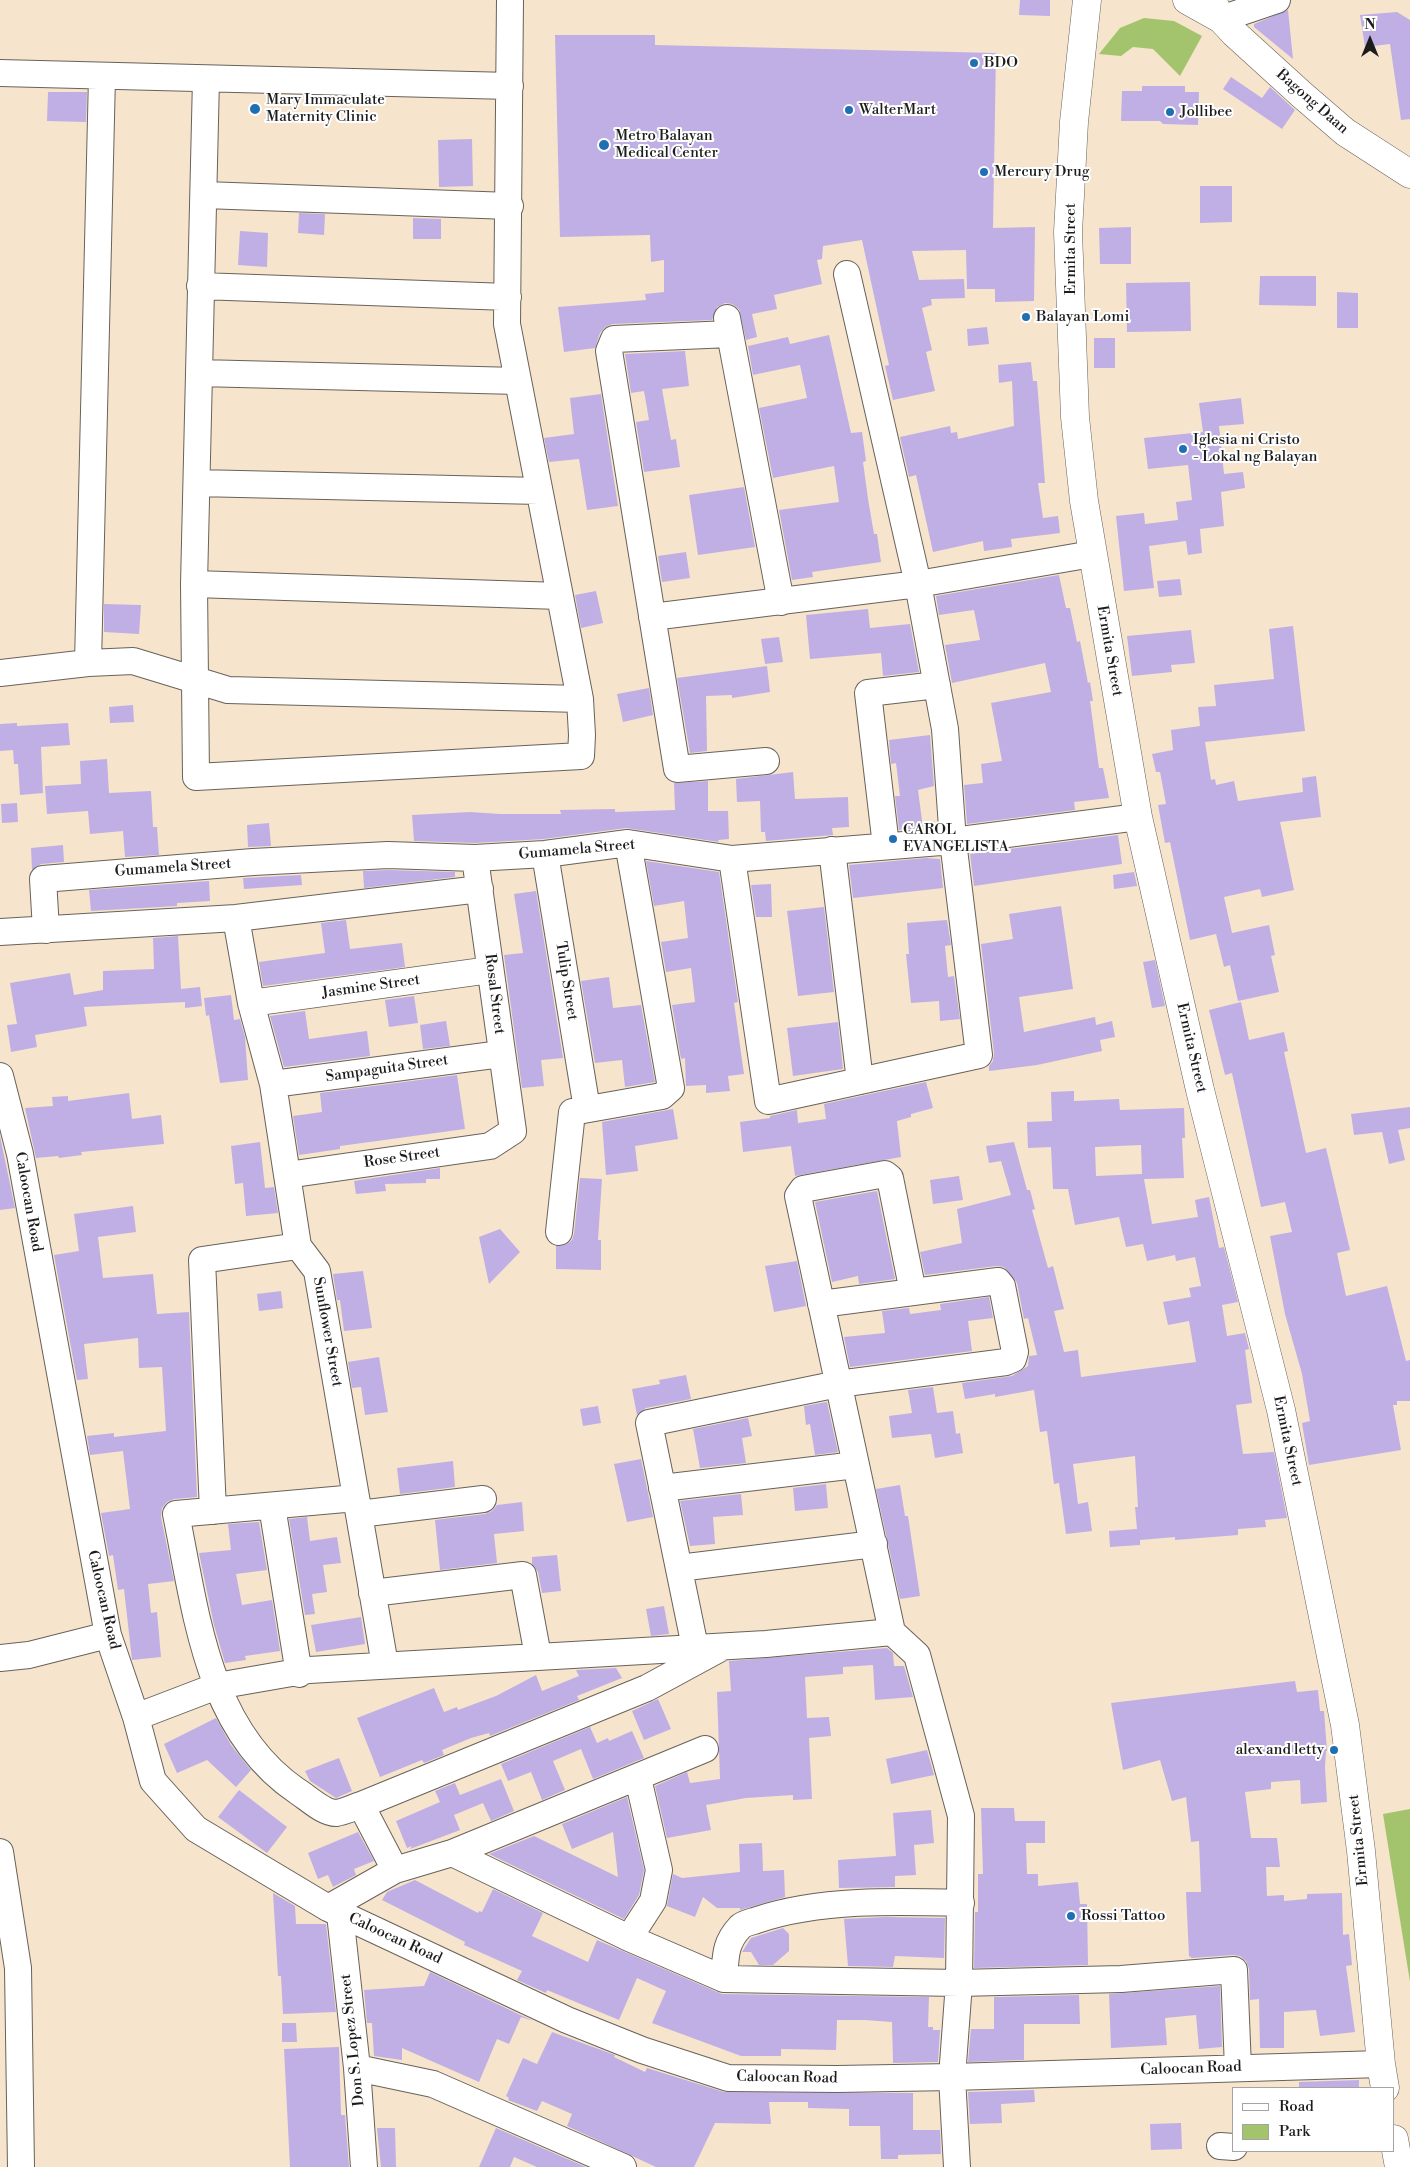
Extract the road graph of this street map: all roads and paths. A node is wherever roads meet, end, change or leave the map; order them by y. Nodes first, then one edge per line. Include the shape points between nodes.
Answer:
1 (510, 0) edge
2 (1087, 0) edge
3 (1187, 0) edge
4 (1276, 0) edge
5 (1217, 9) edge
6 (0, 74) edge
7 (102, 76) junction
8 (206, 78) junction
9 (510, 86) junction
10 (1410, 174) edge
11 (204, 195) junction
12 (510, 206) junction
13 (847, 274) dead end
14 (200, 286) junction
15 (508, 297) junction
16 (199, 372) junction
17 (518, 381) junction
18 (197, 483) junction
19 (539, 490) junction
20 (1092, 554) junction
21 (194, 584) junction
22 (918, 584) junction
23 (560, 596) junction
24 (782, 602) junction
25 (652, 617) junction
26 (88, 663) junction
27 (0, 673) edge
28 (195, 678) junction
29 (937, 685) junction
30 (580, 699) junction
31 (766, 762) dead end
32 (1138, 817) junction
33 (953, 841) junction
34 (628, 843) junction
35 (886, 846) junction
36 (832, 850) junction
37 (545, 854) junction
38 (475, 858) junction
39 (732, 858) junction
40 (480, 889) junction
41 (236, 918) junction
42 (46, 930) junction
43 (0, 932) edge
44 (490, 970) junction
45 (251, 1003) junction
46 (501, 1054) junction
47 (0, 1076) edge
48 (860, 1081) junction
49 (273, 1084) junction
50 (587, 1109) junction
51 (513, 1131) joint
52 (287, 1175) junction
53 (559, 1232) dead end
54 (298, 1246) junction
55 (913, 1292) junction
56 (821, 1304) junction
57 (838, 1384) junction
58 (856, 1465) junction
59 (662, 1488) junction
60 (483, 1499) dead end
61 (272, 1506) junction
62 (357, 1506) junction
63 (213, 1511) junction
64 (874, 1544) junction
65 (679, 1568) junction
66 (372, 1593) junction
67 (892, 1632) junction
68 (108, 1635) junction
69 (724, 1646) junction
70 (695, 1647) junction
71 (538, 1656) junction
72 (0, 1658) edge
73 (385, 1665) junction
74 (299, 1674) junction
75 (217, 1686) junction
76 (136, 1717) junction
77 (705, 1749) dead end
78 (638, 1778) junction
79 (361, 1805) junction
80 (0, 1852) edge
81 (452, 1853) junction
82 (395, 1870) junction
83 (961, 1903) junction
84 (334, 1911) junction
85 (629, 1938) junction
86 (724, 1979) junction
87 (959, 1982) junction
88 (357, 2068) junction
89 (1238, 2068) junction
90 (1383, 2076) edge
91 (952, 2077) junction
92 (1395, 2145) edge
93 (21, 2167) edge
94 (364, 2167) edge
95 (622, 2167) edge
96 (957, 2167) edge
97 (1399, 2167) edge

1 - 9 street
2 - 20 main road, Ermita Street via 1074,122 1068,232 1075,417
3 - 5 main road, Bagong Daan
4 - 5 street
5 - 10 main road, Bagong Daan via 1344,132
6 - 7 street
7 - 8 street
7 - 26 street
8 - 9 street
8 - 11 street
9 - 12 street
11 - 12 street
11 - 14 street
12 - 15 street
13 - 22 street
14 - 15 street
14 - 16 street
15 - 17 street via 507,324
16 - 17 street
16 - 18 street
17 - 19 street
18 - 19 street
18 - 21 street
19 - 23 street
20 - 22 street
20 - 32 main road, Ermita Street
21 - 23 street
21 - 28 street
22 - 24 street
22 - 29 street
23 - 30 street
24 - 25 street
24 - 25 street via 728,326 614,340 609,351
25 - 31 street via 677,769
26 - 27 street
26 - 28 street via 133,661
28 - 30 street via 228,690
28 - 30 street via 196,777 581,756
29 - 33 street via 945,729
29 - 35 street via 868,693
32 - 33 street, Gumamela Street
32 - 90 main road, Ermita Street via 1200,1090 1281,1410 1346,1725
33 - 35 street, Gumamela Street
33 - 48 street via 979,1056
34 - 37 street, Gumamela Street
34 - 39 street, Gumamela Street
34 - 50 street via 671,1088 662,1096
35 - 36 street, Gumamela Street
36 - 39 street, Gumamela Street
36 - 48 street
37 - 38 street, Gumamela Street
37 - 50 street, Tulip Street
38 - 40 street, Rosal Street
38 - 42 street, Gumamela Street via 388,855 262,861 43,879
39 - 48 street via 768,1101
40 - 41 street
40 - 44 street, Rosal Street
41 - 42 street
41 - 45 street, Sunflower Street
42 - 43 street
44 - 45 street, Jasmine Street
44 - 46 street, Rosal Street
45 - 49 street, Sunflower Street
46 - 49 street, Sampaguita Street
46 - 51 street, Rosal Street
47 - 68 street, Caloocan Road via 20,1154
49 - 52 street, Sunflower Street
50 - 53 street via 572,1112
51 - 52 street, Rose Street via 490,1146
52 - 54 street, Sunflower Street
54 - 62 street, Sunflower Street via 317,1272
54 - 63 street via 202,1260
55 - 56 street
55 - 56 street via 890,1178 886,1174 802,1189 798,1196
55 - 57 street via 998,1281 1002,1286 1015,1352 1013,1359
56 - 57 street
57 - 58 street
57 - 59 street via 649,1424
58 - 59 street
58 - 64 street
59 - 65 street
60 - 62 street
61 - 62 street
61 - 63 street
61 - 74 street
62 - 66 street, Sunflower Street
63 - 75 street via 176,1514 203,1649
64 - 65 street
64 - 67 street
65 - 70 street
66 - 71 street via 523,1575
66 - 73 street, Sunflower Street
67 - 69 street
67 - 83 street via 916,1655 961,1816
68 - 72 street via 29,1655
68 - 76 street, Caloocan Road
69 - 70 street
69 - 79 street via 647,1688
70 - 71 street
71 - 73 street
73 - 74 street via 309,1670
74 - 75 street
75 - 76 street
75 - 79 street via 243,1738 276,1777 335,1813
76 - 84 street, Caloocan Road via 154,1781 196,1829
77 - 78 street
78 - 81 street
78 - 85 street via 659,1870 652,1901
79 - 82 street
80 - 93 street via 18,1968
81 - 82 street
81 - 85 street
82 - 84 street
83 - 86 street via 839,1905 774,1914 742,1925 728,1942
83 - 87 street
84 - 88 street, Don S. Lopez Street
84 - 91 street, Caloocan Road via 566,2020 642,2050 728,2078
85 - 86 street
86 - 87 street
87 - 89 street via 1121,1979 1234,1970
87 - 91 street
88 - 94 street, Don S. Lopez Street
88 - 95 street via 433,2084
89 - 90 street, Caloocan Road
89 - 91 street, Caloocan Road
91 - 96 street
92 - 97 main road

